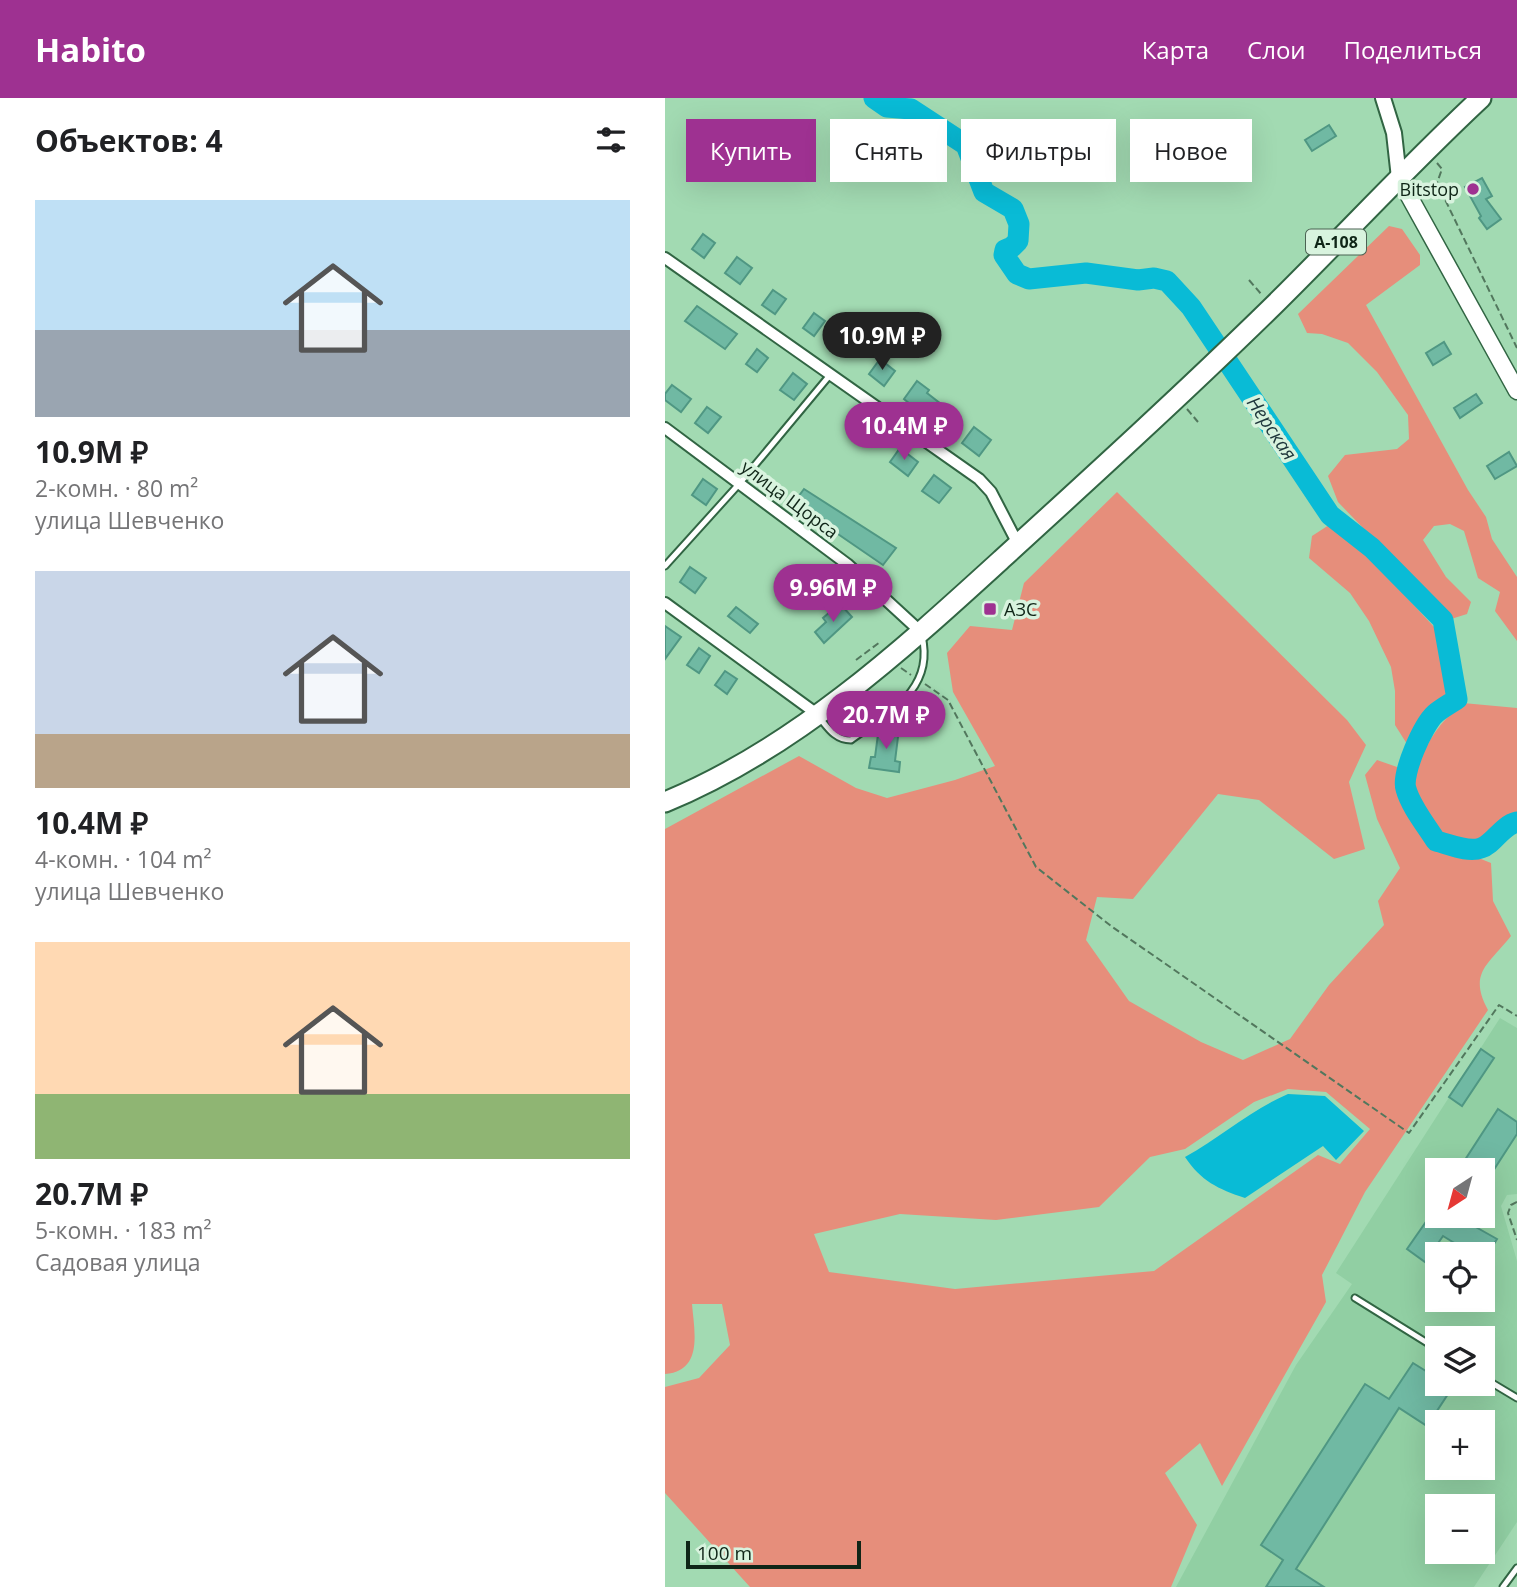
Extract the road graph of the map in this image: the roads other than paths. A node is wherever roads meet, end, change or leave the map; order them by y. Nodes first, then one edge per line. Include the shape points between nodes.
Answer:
1 (1383, 98) edge
2 (1471, 101) edge
3 (1399, 178) junction
4 (665, 258) edge
5 (830, 375) junction
6 (1517, 391) edge
7 (665, 428) edge
8 (740, 483) junction
9 (1018, 544) junction
10 (665, 566) edge
11 (665, 603) edge
12 (921, 632) junction
13 (817, 714) junction
14 (665, 803) edge
15 (1355, 1298) dead end
16 (1425, 1342) edge
17 (1495, 1385) edge
18 (1517, 1398) edge
19 (1517, 1568) edge
20 (1503, 1587) edge

1 - 3 street via 1394,133
2 - 3 highway, А-108
3 - 6 main road
3 - 9 highway, А-108 via 1273,306
4 - 5 street
5 - 8 lane
5 - 9 street via 979,479 991,492
7 - 8 street, улица Щорса
8 - 10 lane
8 - 12 street, улица Щорса via 847,564
9 - 12 highway, А-108
11 - 13 street
12 - 13 highway, А-108
12 - 13 lane via 926,656 919,681 899,705 851,740 834,736
13 - 14 highway, А-108 via 729,773
15 - 16 lane
17 - 18 lane
19 - 20 lane

